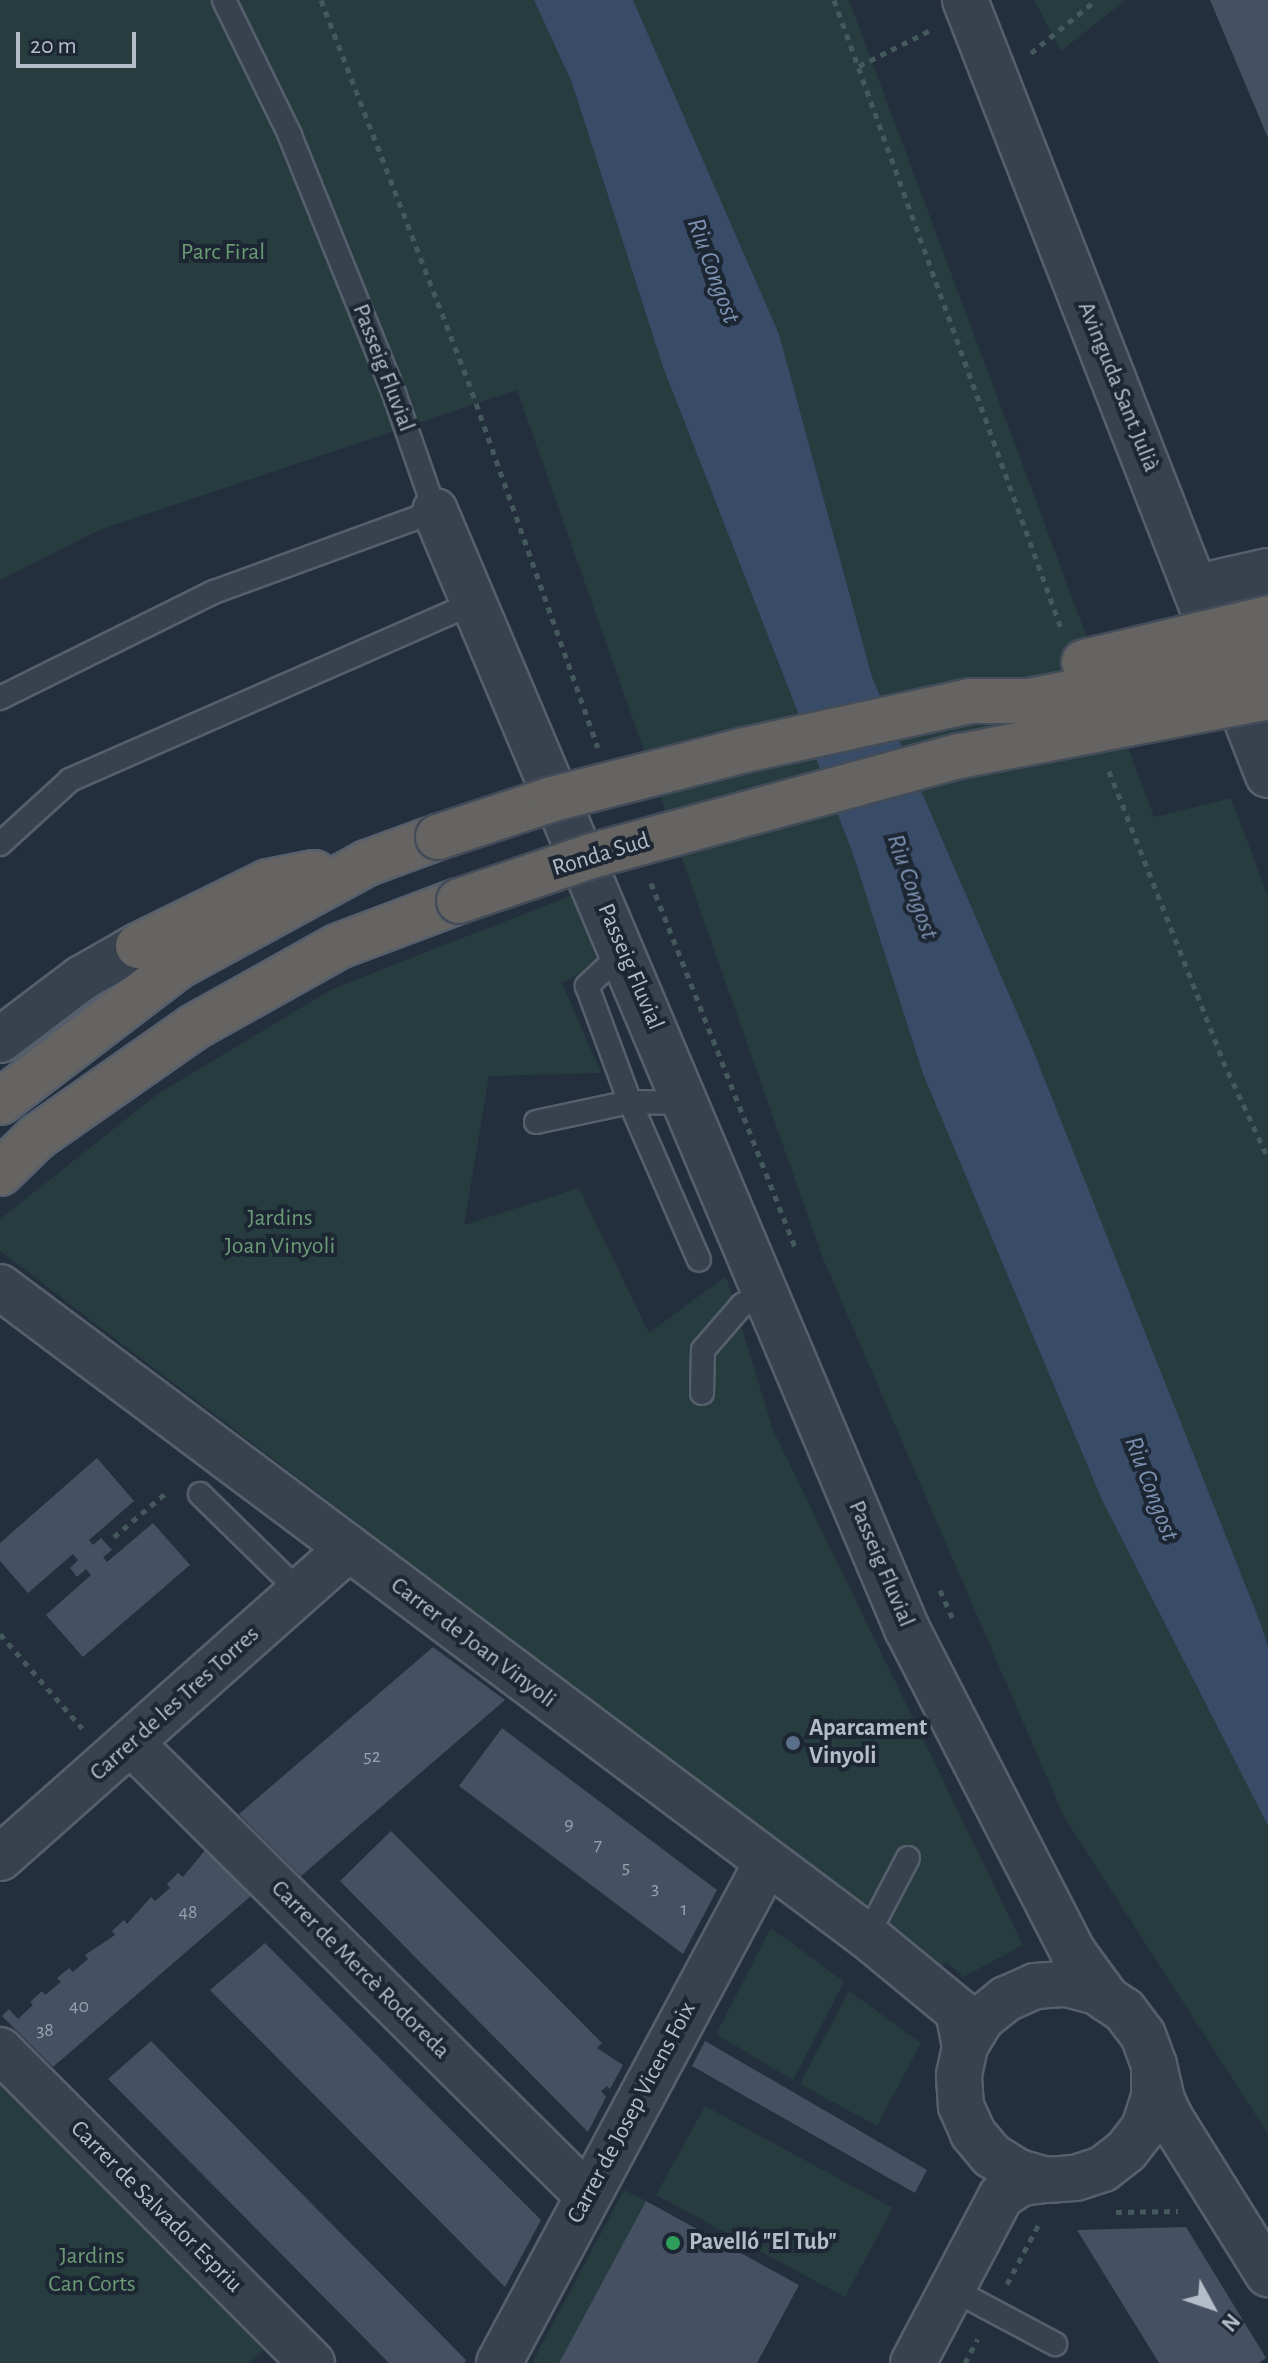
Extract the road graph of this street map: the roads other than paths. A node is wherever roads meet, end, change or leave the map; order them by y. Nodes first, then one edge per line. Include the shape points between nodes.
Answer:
1 (224, 0) edge
2 (967, 6) edge
3 (435, 511) junction
4 (1268, 571) edge
5 (1197, 587) junction
6 (473, 603) junction
7 (1268, 618) edge
8 (1268, 655) edge
9 (1268, 697) edge
10 (0, 698) edge
11 (969, 701) junction
12 (1268, 723) edge
13 (960, 756) junction
14 (1268, 775) edge
15 (0, 844) edge
16 (367, 863) junction
17 (138, 946) joint
18 (623, 952) junction
19 (0, 1040) edge
20 (0, 1102) edge
21 (630, 1102) junction
22 (688, 1103) junction
23 (536, 1122) dead end
24 (0, 1173) edge
25 (699, 1260) dead end
26 (0, 1287) edge
27 (769, 1292) junction
28 (702, 1393) dead end
29 (200, 1494) dead end
30 (348, 1549) junction
31 (300, 1592) junction
32 (132, 1744) junction
33 (0, 1858) edge
34 (908, 1858) dead end
35 (766, 1864) junction
36 (1058, 1924) junction
37 (867, 1936) junction
38 (1020, 1992) junction
39 (945, 1999) junction
40 (1108, 2000) junction
41 (965, 2046) junction
42 (0, 2050) edge
43 (1154, 2065) junction
44 (992, 2156) junction
45 (1103, 2169) junction
46 (1199, 2191) junction
47 (588, 2196) junction
48 (1045, 2196) junction
49 (996, 2207) junction
50 (1268, 2274) edge
51 (952, 2289) junction
52 (1055, 2344) dead end
53 (312, 2363) edge
54 (499, 2363) edge
55 (913, 2363) edge

1 - 3 lane, Passeig Fluvial via 290,135 394,393
2 - 5 street, Avinguda Sant Julià
3 - 6 street, Passeig Fluvial
3 - 10 lane via 214,592
4 - 5 street
5 - 14 street, Avinguda Sant Julià
6 - 15 lane via 70,780
6 - 18 street, Passeig Fluvial
7 - 11 highway, bridge via 1023,677
8 - 11 highway, bridge via 1028,701
9 - 13 highway, Ronda Sud, bridge
11 - 16 highway, bridge via 612,784
12 - 13 highway, bridge
13 - 24 highway, Ronda Sud, bridge via 591,856 339,946 194,1027 37,1137
16 - 17 highway via 268,882
16 - 20 highway via 178,966
17 - 19 street via 82,978
18 - 21 lane via 587,986
18 - 22 street, Passeig Fluvial
21 - 22 lane
21 - 23 lane
21 - 25 lane
22 - 27 street, Passeig Fluvial
26 - 30 street, Carrer de Joan Vinyoli
27 - 28 lane via 742,1305 703,1350
27 - 36 street, Passeig Fluvial via 907,1629
29 - 31 lane
30 - 31 street, Carrer de les Tres Torres
30 - 35 street, Carrer de Joan Vinyoli
31 - 32 street, Carrer de les Tres Torres
32 - 33 street, Carrer de les Tres Torres
32 - 47 street, Carrer de Mercè Rodoreda
34 - 37 lane
35 - 37 street, Carrer de Joan Vinyoli
35 - 47 street, Carrer de Josep Vicens Foix
36 - 38 street via 1062,1954
36 - 40 street, Passeig Fluvial via 1082,1969
37 - 39 street, Carrer de Joan Vinyoli
38 - 39 street, Carrer de Joan Vinyoli via 979,2009
38 - 40 street via 1067,1984
38 - 41 street via 981,2019
39 - 41 street, Carrer de Joan Vinyoli via 963,2022
40 - 43 street via 1124,2010 1143,2035
41 - 44 street via 959,2075 961,2106 973,2133
42 - 53 street, Carrer de Salvador Espriu
43 - 45 street via 1154,2097 1144,2128
43 - 46 street
44 - 48 street
44 - 49 street via 1005,2181
45 - 46 street via 1152,2152 1181,2157
45 - 48 street
46 - 50 street
47 - 54 street, Carrer de Josep Vicens Foix
48 - 49 street via 1010,2188
49 - 51 street
51 - 52 lane
51 - 55 street

